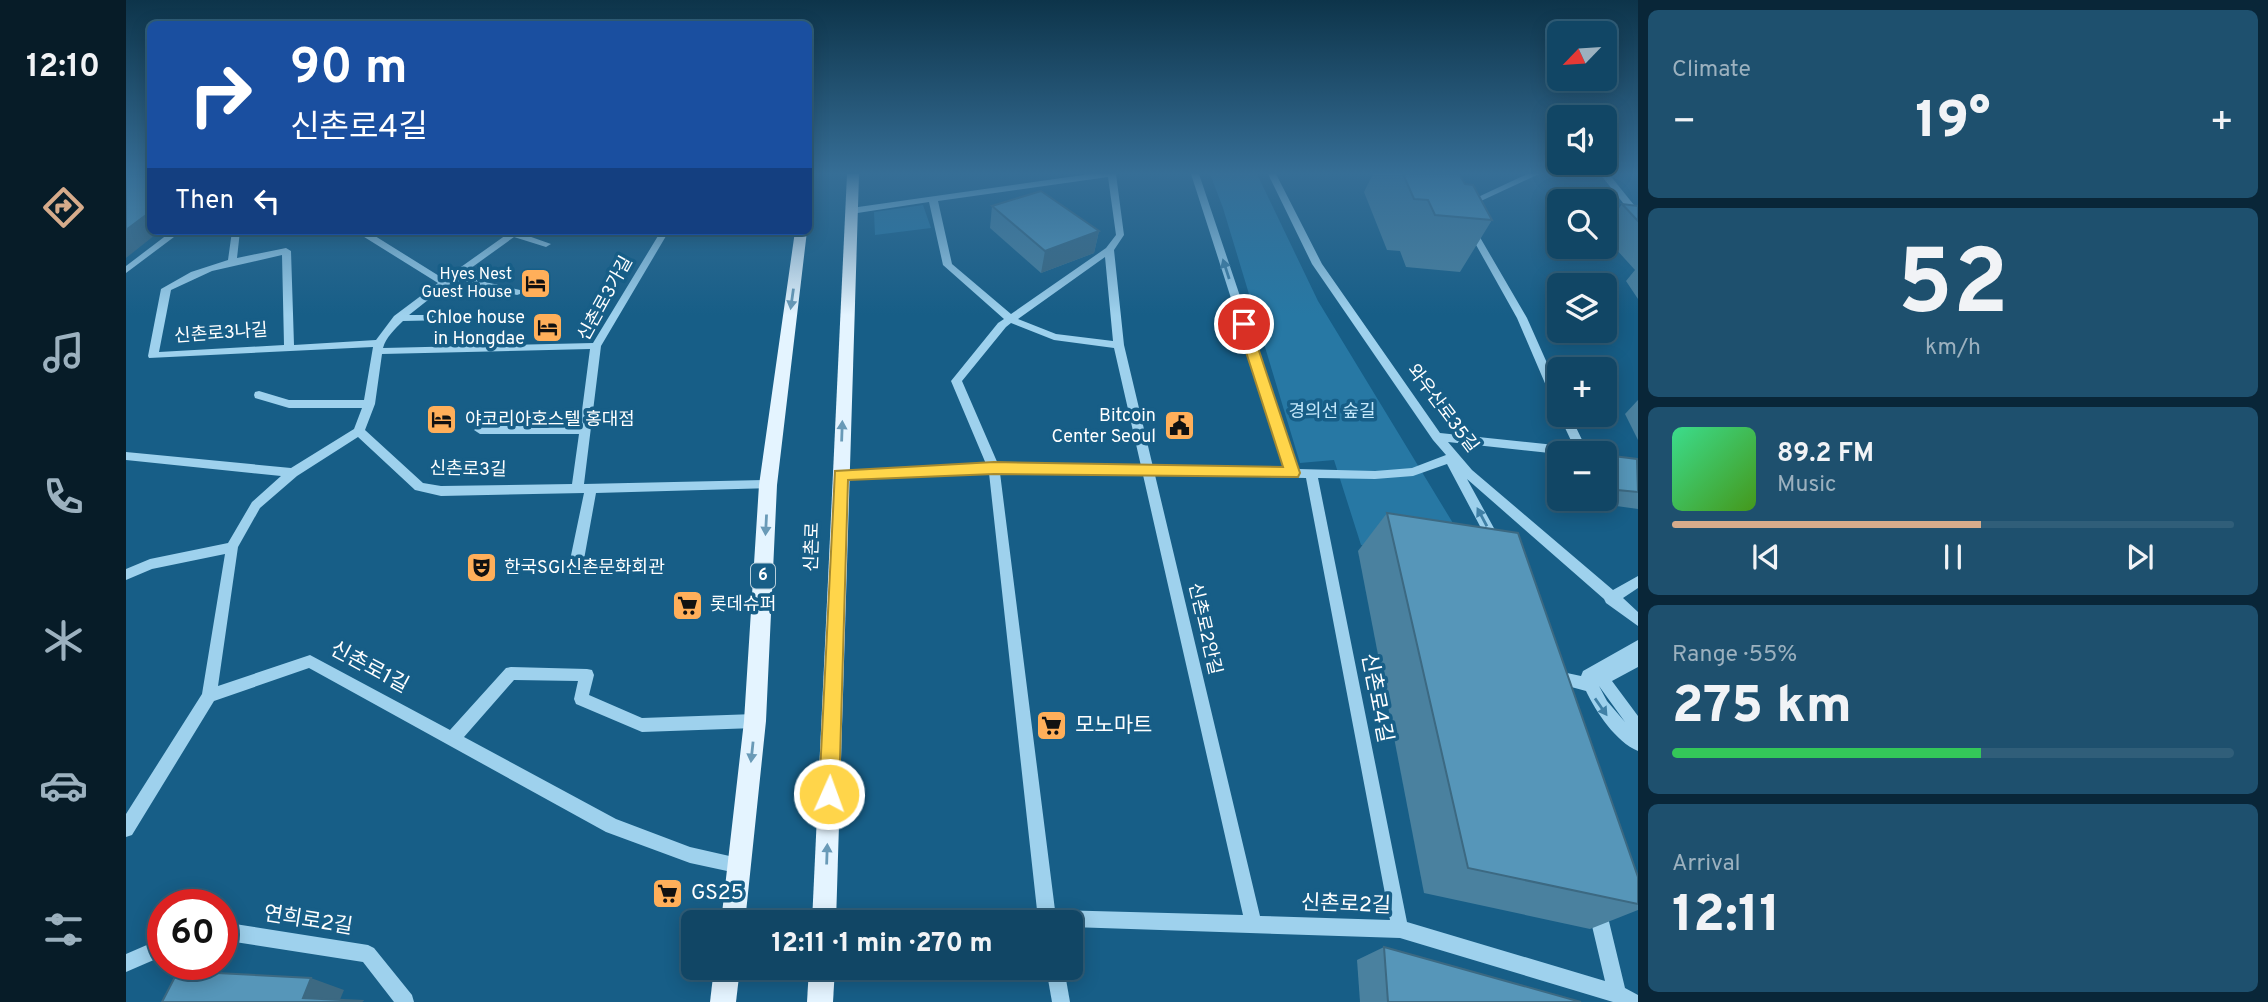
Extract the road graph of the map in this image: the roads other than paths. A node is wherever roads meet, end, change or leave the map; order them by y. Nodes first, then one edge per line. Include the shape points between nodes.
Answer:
1 (851, 221) edge
2 (938, 221) edge
3 (1118, 221) edge
4 (1210, 221) edge
5 (1295, 221) edge
6 (1466, 221) edge
7 (173, 235) edge
8 (235, 235) edge
9 (367, 235) edge
10 (507, 235) edge
11 (520, 235) edge
12 (663, 235) edge
13 (800, 235) edge
14 (1098, 243) edge
15 (546, 244) dead end
16 (1109, 250) junction
17 (232, 262) junction
18 (126, 270) edge
19 (444, 283) junction
20 (517, 292) dead end
21 (398, 318) junction
22 (446, 318) dead end
23 (1006, 322) junction
24 (1119, 345) junction
25 (289, 346) junction
26 (596, 346) junction
27 (379, 347) junction
28 (1547, 375) edge
29 (259, 395) dead end
30 (369, 404) junction
31 (480, 430) dead end
32 (585, 430) junction
33 (359, 431) junction
34 (1437, 437) junction
35 (1547, 448) edge
36 (126, 456) edge
37 (1451, 456) junction
38 (994, 468) junction
39 (1147, 470) junction
40 (293, 473) junction
41 (1293, 473) junction
42 (1311, 474) junction
43 (841, 475) junction
44 (768, 485) junction
45 (584, 488) junction
46 (232, 547) junction
47 (1499, 550) edge
48 (576, 565) dead end
49 (126, 575) edge
50 (1638, 581) edge
51 (1611, 599) junction
52 (1638, 620) edge
53 (1638, 646) edge
54 (1638, 660) edge
55 (1539, 673) joint
56 (1590, 685) junction
57 (1545, 694) edge
58 (209, 696) junction
59 (755, 721) junction
60 (1638, 728) edge
61 (453, 737) junction
62 (1638, 744) edge
63 (126, 829) edge
64 (741, 866) junction
65 (1591, 887) edge
66 (735, 910) edge
67 (824, 910) edge
68 (1046, 910) edge
69 (1083, 920) edge
70 (1254, 922) junction
71 (1400, 929) junction
72 (238, 934) edge
73 (147, 954) edge
74 (126, 963) edge
75 (726, 980) edge
76 (821, 980) edge
77 (1057, 980) edge
78 (1625, 998) edge
79 (405, 1002) edge
80 (723, 1002) edge
81 (820, 1002) edge
82 (1060, 1002) edge

43 -> 1 main road, 신촌로
2 - 23 street via 948,265
3 - 16 street, 신촌로2안길 via 1120,235
41 -> 4 street
5 - 34 street, 와우산로35길 via 1317,264
6 - 28 street via 1522,318
7 - 18 street
8 - 17 street
9 - 19 street
10 - 19 street
11 - 15 street
12 - 26 street, 신촌로3가길
13 -> 44 main road, 6
14 - 16 street
16 - 23 street
16 - 24 street, 신촌로2안길
17 - 25 street, 신촌로3나길 via 286,251
17 - 25 street, 신촌로3나길 via 182,278 166,289 153,356
19 - 20 street via 463,278
19 - 21 street
21 - 22 street
21 - 27 street
23 - 24 street via 1054,337
23 - 38 street via 956,381
24 - 39 street, 신촌로2안길
25 - 27 street, 신촌로3나길
26 - 27 street, 신촌로3나길
26 - 32 street, 신촌로3가길
27 - 30 street
29 - 30 street via 289,404
30 - 33 street
31 - 32 street
32 - 45 street, 신촌로3가길
33 - 40 street
33 - 45 street, 신촌로3길 via 419,486 441,491
34 - 35 street
34 - 37 street, 와우산로35길
36 - 40 street
37 - 42 street via 1413,472
47 -> 37 street
37 - 51 street, 와우산로35길
38 - 39 street
38 - 43 street
38 - 68 street
39 - 41 street
39 - 70 street, 신촌로2안길
40 - 46 street via 256,505
41 - 42 street
42 - 71 street, 신촌로4길
67 -> 43 main road, 신촌로
44 - 45 street, 신촌로3길
44 -> 59 main road, 6
45 - 48 street
46 - 49 street via 150,564
46 - 58 street
50 - 51 street
51 - 52 street, 와우산로35길
53 - 56 street via 1588,676
54 - 60 street via 1602,679
55 - 56 street
55 - 57 street
56 -> 62 street via 1610,719
58 - 61 street, 신촌로1길 via 310,661
58 - 63 street
59 - 61 street via 642,725 581,698 587,675 511,673
59 -> 64 main road, 6
61 - 64 street, 신촌로1길 via 612,826 690,855
64 - 66 main road, 6
65 - 78 street
69 - 70 street, 신촌로2길
70 - 71 street, 신촌로2길
71 - 78 street, 신촌로2길
72 - 79 street, 연희로2길 via 368,954
73 - 74 street
75 - 80 main road
76 - 81 main road
77 - 82 street

